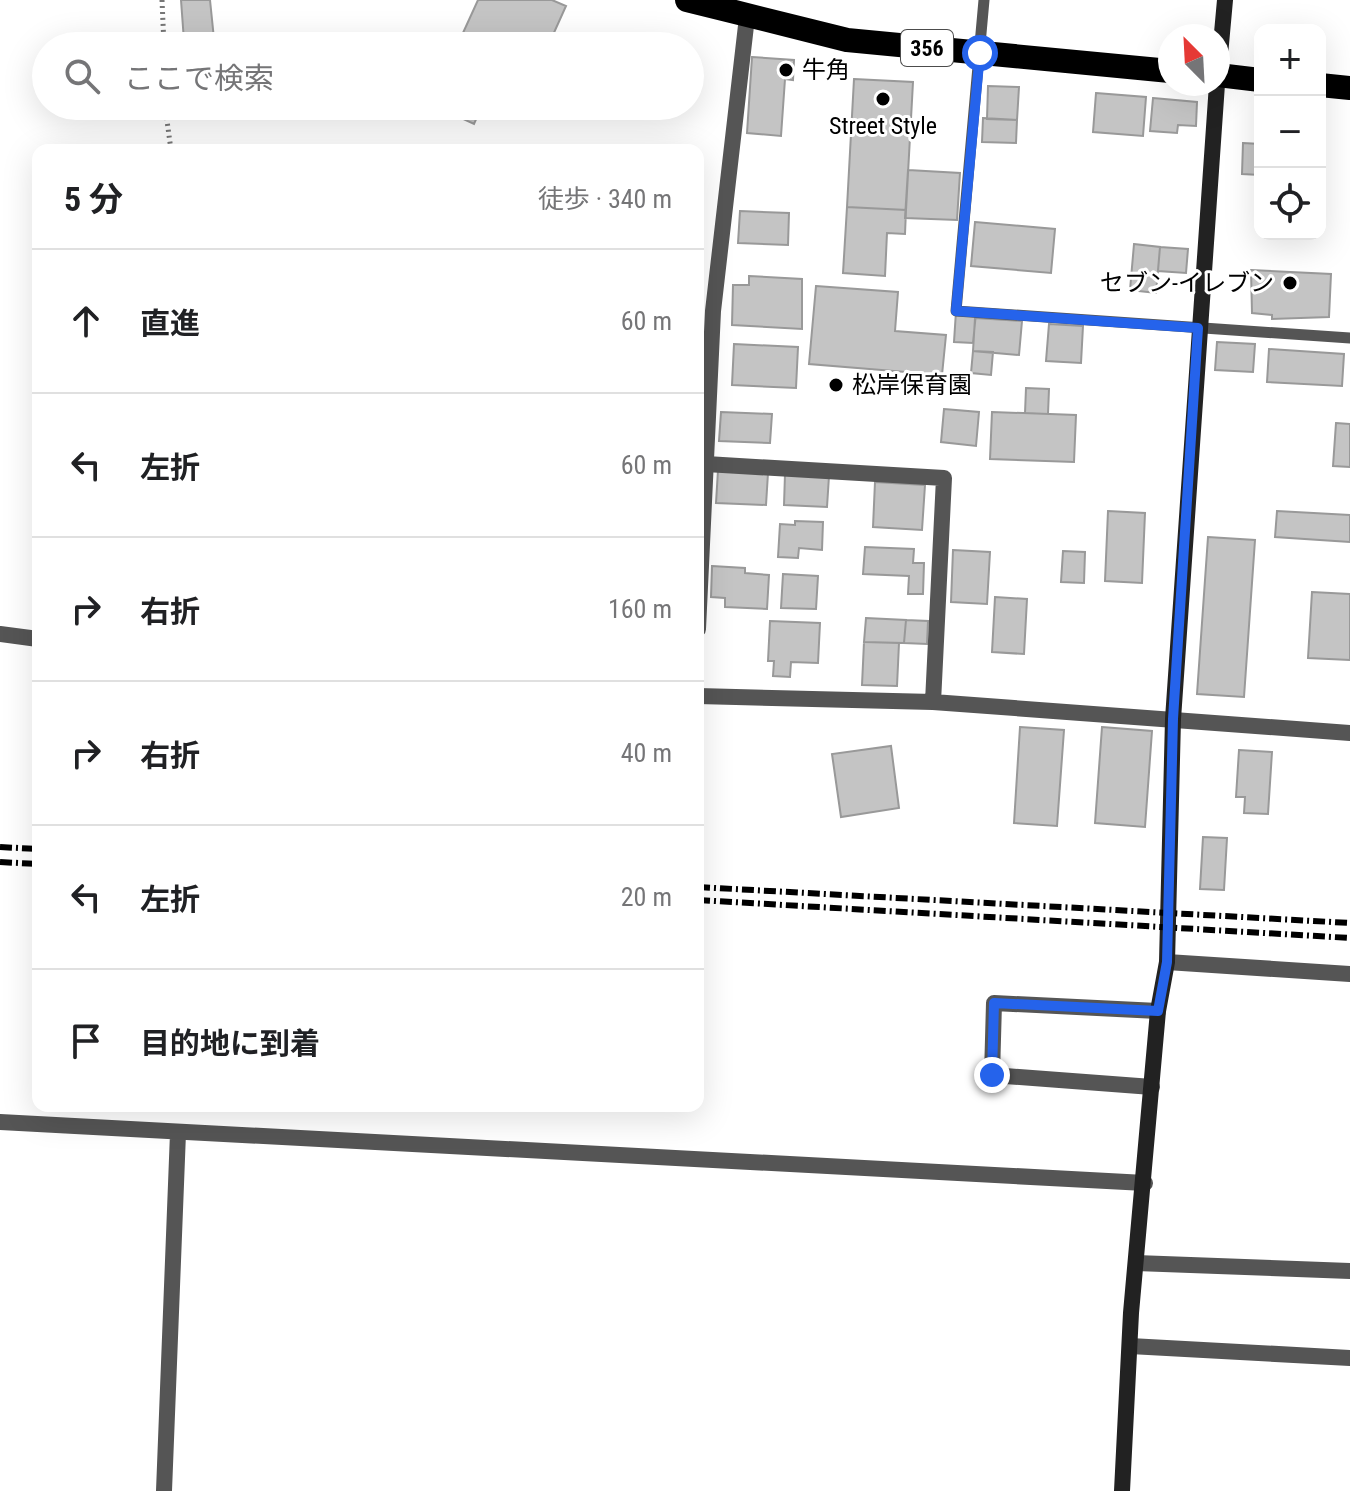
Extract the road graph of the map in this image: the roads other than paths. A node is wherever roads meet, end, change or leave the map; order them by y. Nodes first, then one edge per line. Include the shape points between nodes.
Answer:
1 (687, 0) edge
2 (984, 0) edge
3 (1225, 0) edge
4 (748, 9) edge
5 (1223, 24) edge
6 (980, 53) junction
7 (1158, 70) edge
8 (1230, 77) edge
9 (1254, 79) edge
10 (1326, 86) edge
11 (1350, 88) edge
12 (1216, 96) edge
13 (1198, 328) junction
14 (1350, 338) edge
15 (706, 464) junction
16 (704, 505) edge
17 (0, 634) edge
18 (32, 638) edge
19 (704, 696) edge
20 (933, 702) junction
21 (1173, 719) junction
22 (1350, 733) edge
23 (1167, 962) junction
24 (1350, 974) edge
25 (1158, 1011) junction
26 (1152, 1087) junction
27 (0, 1122) edge
28 (178, 1133) junction
29 (1145, 1183) junction
30 (1136, 1263) junction
31 (1350, 1271) edge
32 (1130, 1346) junction
33 (1350, 1358) edge
34 (164, 1491) edge
35 (1122, 1491) edge

1 - 4 highway, 356
2 - 6 lane
3 - 5 street
4 - 6 highway, 356 via 847,40
4 - 15 street via 713,311
6 - 7 highway, 356
6 - 13 lane via 956,311
8 - 9 highway
10 - 11 highway
12 - 13 street
13 - 14 lane
13 - 21 street
15 - 16 street
15 - 20 street via 944,478
17 - 18 street
19 - 20 street
20 - 21 street
21 - 22 street
21 - 23 street
23 - 24 street
23 - 25 street
25 - 26 street
25 - 26 street via 994,1003 992,1075
26 - 29 street
27 - 28 street
28 - 29 street
28 - 34 street
29 - 30 street
30 - 31 street
30 - 32 street
32 - 33 street
32 - 35 street

